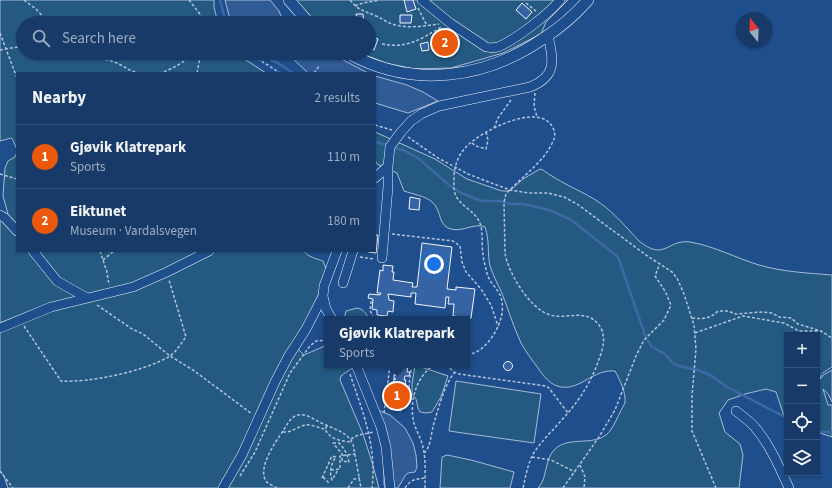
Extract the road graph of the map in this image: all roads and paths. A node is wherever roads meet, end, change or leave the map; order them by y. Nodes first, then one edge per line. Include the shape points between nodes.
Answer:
1 (24, 0) edge
2 (189, 0) edge
3 (288, 0) edge
4 (350, 0) edge
5 (379, 0) edge
6 (560, 0) edge
7 (588, 0) edge
8 (420, 3) edge
9 (526, 3) dead end
10 (355, 6) junction
11 (42, 16) edge
12 (201, 16) edge
13 (303, 16) edge
14 (543, 17) junction
15 (448, 24) junction
16 (427, 26) junction
17 (0, 33) edge
18 (548, 35) junction
19 (382, 44) dead end
20 (16, 47) edge
21 (6, 48) junction
22 (0, 49) edge
23 (107, 60) edge
24 (185, 60) edge
25 (200, 60) edge
26 (260, 60) edge
27 (365, 60) edge
28 (320, 65) dead end
29 (136, 72) edge
30 (164, 72) edge
31 (197, 72) edge
32 (278, 72) edge
33 (315, 72) edge
34 (16, 75) edge
35 (535, 85) junction
36 (519, 89) junction
37 (537, 117) junction
38 (376, 125) edge
39 (494, 128) junction
40 (401, 132) junction
41 (486, 132) junction
42 (472, 142) junction
43 (388, 166) junction
44 (455, 167) junction
45 (0, 174) edge
46 (376, 177) edge
47 (16, 179) edge
48 (510, 190) junction
49 (0, 215) edge
50 (16, 230) edge
51 (384, 233) junction
52 (34, 252) edge
53 (100, 252) edge
54 (113, 252) edge
55 (207, 252) edge
56 (337, 252) edge
57 (353, 253) edge
58 (382, 258) joint
59 (103, 260) junction
60 (660, 264) junction
61 (167, 272) junction
62 (343, 283) dead end
63 (112, 292) junction
64 (323, 296) junction
65 (87, 298) junction
66 (371, 301) dead end
67 (330, 316) edge
68 (373, 316) edge
69 (692, 318) junction
70 (20, 320) junction
71 (498, 326) junction
72 (0, 328) edge
73 (821, 331) junction
74 (695, 333) junction
75 (832, 338) edge
76 (324, 340) edge
77 (470, 354) edge
78 (170, 356) junction
79 (357, 368) edge
80 (390, 368) edge
81 (412, 368) edge
82 (431, 368) edge
83 (450, 368) edge
84 (349, 372) dead end
85 (455, 372) junction
86 (413, 401) junction
87 (736, 411) dead end
88 (568, 413) junction
89 (258, 418) junction
90 (327, 426) junction
91 (325, 429) junction
92 (381, 429) junction
93 (282, 432) junction
94 (369, 433) junction
95 (351, 439) junction
96 (352, 442) junction
97 (424, 453) junction
98 (355, 454) junction
99 (342, 456) junction
100 (347, 456) junction
101 (532, 457) junction
102 (580, 465) junction
103 (331, 470) junction
104 (338, 470) junction
105 (0, 471) edge
106 (574, 472) junction
107 (360, 478) junction
108 (424, 478) junction
109 (238, 480) dead end
110 (330, 484) dead end
111 (13, 488) edge
112 (223, 488) edge
113 (277, 488) edge
114 (348, 488) edge
115 (361, 488) edge
116 (372, 488) edge
117 (390, 488) edge
118 (405, 488) edge
119 (425, 488) edge
120 (523, 488) edge
121 (563, 488) edge
122 (584, 488) edge
123 (716, 488) edge
124 (789, 488) edge

1 - 11 path
2 - 12 path
3 - 13 main road
4 - 10 path
5 - 10 path
6 - 14 lane
7 - 18 main road
8 - 15 lane
8 - 16 path
9 - 14 path
10 - 16 path via 390,24
14 - 15 lane via 510,40 492,48
15 - 16 path
15 - 19 path via 414,43 396,46
17 - 21 path
18 - 27 main road via 504,61 457,74 427,76 385,68
18 - 35 lane via 552,67 542,82
20 - 21 path
21 - 22 path
21 - 34 path
23 - 29 path
24 - 30 path
25 - 31 path
26 - 32 path
28 - 33 path
35 - 36 lane
35 - 37 path via 534,106
36 - 39 path via 498,118
36 - 40 lane via 439,106 421,114
37 - 39 path via 520,119
37 - 48 path via 550,122 555,137 540,160
38 - 40 path
39 - 41 path
40 - 43 lane via 390,147
40 - 44 path
41 - 42 path
41 - 42 path via 486,149
42 - 44 path via 465,148
43 - 46 lane
43 - 51 lane
44 - 48 path
44 - 71 path via 456,196 478,220 486,270 490,283 500,295 503,312
45 - 47 path
48 - 60 path via 564,197
48 - 88 path via 504,202 504,247 506,261 512,274 534,304 545,313 558,316 589,316 595,320 603,335 601,353 594,372
49 - 50 lane
51 - 58 lane
51 - 71 path via 453,241 460,246 466,272 481,289
52 - 65 lane via 57,281
53 - 59 path
54 - 59 path
55 - 61 lane
56 - 64 lane via 324,286
57 - 58 path via 365,258
57 - 62 lane
59 - 63 path
60 - 69 path via 677,278
60 - 102 path via 654,276 671,305 664,320 644,340 615,410
61 - 63 lane via 133,287
61 - 78 path via 186,337
63 - 65 lane
64 - 67 lane
64 - 89 lane via 306,330 288,357
65 - 70 lane via 51,307
65 - 78 path via 143,334
66 - 68 path
69 - 73 path via 704,320 718,312 728,311 736,314 772,312 779,317 791,318 798,324
69 - 74 path
70 - 72 lane
70 - 78 path via 61,382 74,382 144,368
71 - 77 path via 490,340 481,349
73 - 74 path via 799,331 784,323 743,316
73 - 75 path
74 - 123 path via 692,431
76 - 109 path via 316,341 310,346 290,373 255,452
78 - 89 path
79 - 92 lane
80 - 92 path
81 - 86 path via 409,386
82 - 86 path via 422,376
83 - 85 path
84 - 94 path
85 - 88 path via 546,386
85 - 97 path via 446,384 429,444
86 - 97 path via 413,418
87 - 124 lane via 762,438
88 - 101 path
89 - 112 lane via 242,455
90 - 91 path
90 - 93 path via 304,415 296,415
90 - 95 path
91 - 93 path via 305,425
91 - 96 path via 328,435 338,441
92 - 94 path
92 - 117 lane via 386,447
93 - 113 path via 272,446 264,471 266,481
94 - 95 path
94 - 116 path via 374,465
95 - 96 path
96 - 98 path
97 - 108 path
98 - 100 path
98 - 107 path
99 - 100 path
99 - 100 path via 342,461 349,462
99 - 100 path via 333,443 339,443
99 - 104 path
101 - 106 path via 551,460
101 - 120 path
102 - 106 path
102 - 122 path via 585,477
103 - 104 path
103 - 104 path via 332,480
103 - 110 path via 336,457 332,456 323,477
105 - 111 path
106 - 121 path
107 - 114 path via 354,480
107 - 115 path
108 - 118 path via 409,482
108 - 119 path

